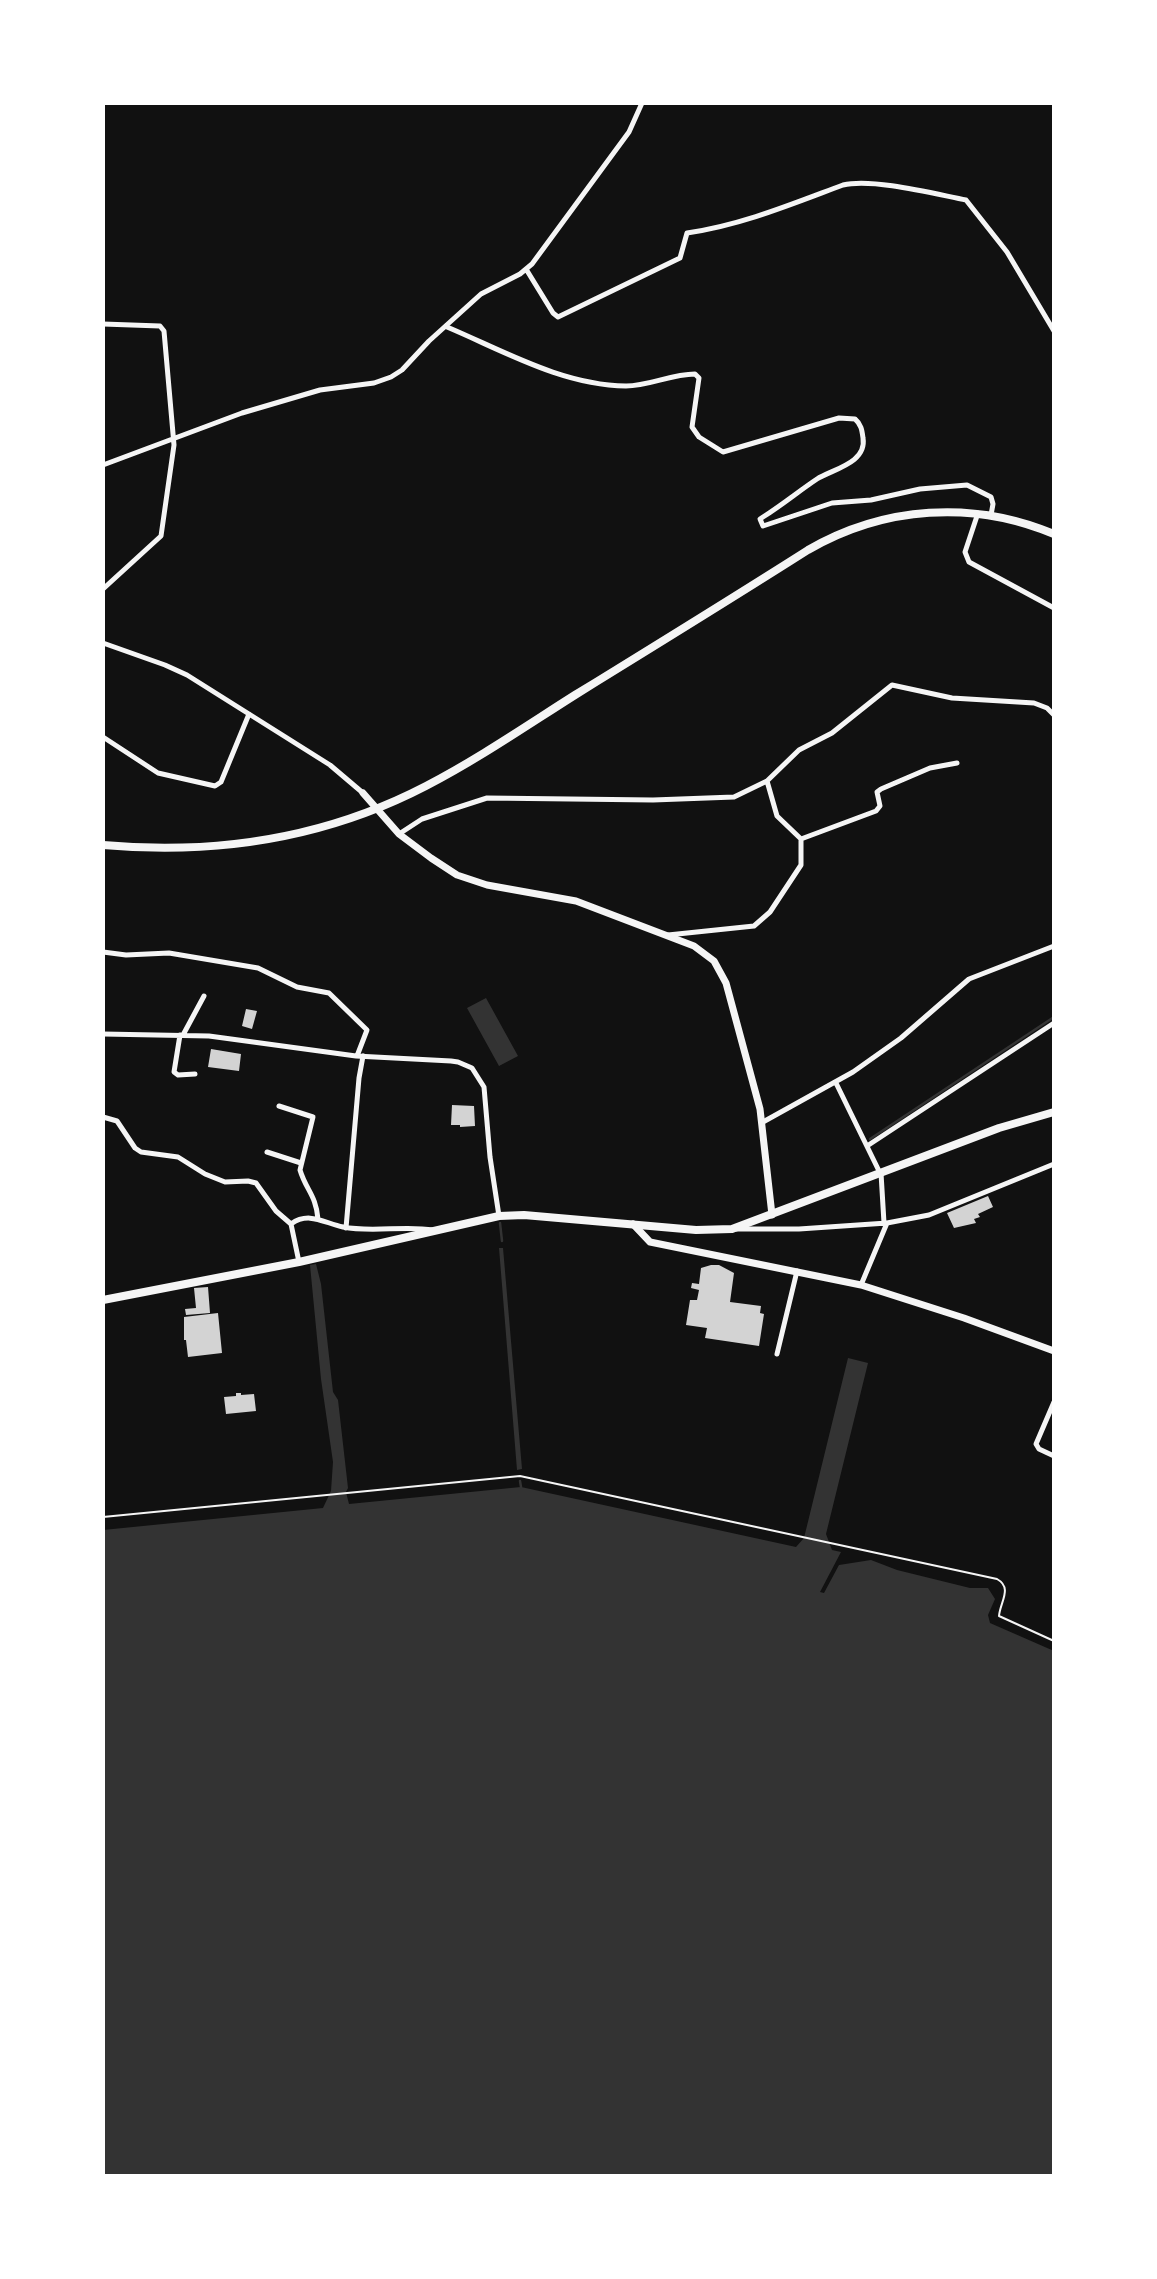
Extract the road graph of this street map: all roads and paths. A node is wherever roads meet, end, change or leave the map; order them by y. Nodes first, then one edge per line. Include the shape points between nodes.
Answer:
1 (642, 103) edge
2 (526, 269) junction
3 (103, 324) edge
4 (447, 327) junction
5 (1054, 331) edge
6 (173, 440) junction
7 (103, 465) edge
8 (978, 513) junction
9 (991, 515) junction
10 (1054, 534) edge
11 (103, 589) edge
12 (1054, 608) edge
13 (103, 643) edge
14 (249, 714) junction
15 (1054, 715) edge
16 (103, 737) edge
17 (957, 763) dead end
18 (767, 781) junction
19 (362, 793) joint
20 (399, 834) junction
21 (802, 839) junction
22 (103, 845) edge
23 (667, 935) junction
24 (1054, 946) edge
25 (103, 952) edge
26 (204, 996) dead end
27 (1054, 1023) edge
28 (103, 1034) edge
29 (181, 1035) junction
30 (360, 1056) junction
31 (195, 1074) dead end
32 (836, 1083) junction
33 (279, 1106) dead end
34 (1054, 1112) edge
35 (103, 1117) edge
36 (763, 1122) junction
37 (867, 1146) junction
38 (267, 1152) dead end
39 (301, 1163) junction
40 (1054, 1164) edge
41 (880, 1173) junction
42 (772, 1214) junction
43 (499, 1216) junction
44 (317, 1219) junction
45 (885, 1223) junction
46 (290, 1224) junction
47 (633, 1224) junction
48 (346, 1227) junction
49 (733, 1229) junction
50 (391, 1230) junction
51 (436, 1230) junction
52 (393, 1240) junction
53 (299, 1262) junction
54 (797, 1271) junction
55 (861, 1285) junction
56 (103, 1300) edge
57 (1054, 1351) edge
58 (776, 1354) dead end
59 (1054, 1402) edge
60 (1054, 1456) edge
61 (103, 1517) edge
62 (1054, 1641) edge

1 - 2 street via 629,132
2 - 4 street via 481,295
2 - 5 street via 558,317 680,258 687,233 747,221 851,183 881,186 966,200 1007,253
3 - 6 street via 160,327 164,331
4 - 6 street via 391,377 308,393
4 - 9 street via 565,377 626,386 695,374 699,378 692,426 699,437 723,452 839,418 855,419 861,427 862,451 760,519 763,526 832,503 967,485 991,497
6 - 7 street
6 - 11 street via 161,536
8 - 9 main road
8 - 12 street via 965,552 969,562
8 - 22 main road via 910,514 832,537 461,767 368,812 309,831 247,843 165,849
9 - 10 main road
13 - 14 street via 176,669
14 - 16 street via 215,786 158,773
14 - 19 street via 330,765
15 - 18 street via 1034,703 952,698 892,685 832,733 799,750
17 - 21 street via 930,768 881,789 876,811
18 - 20 street via 723,798 487,798 422,818
18 - 21 street via 777,816
19 - 20 street
20 - 23 street via 472,881 566,898
21 - 23 street via 801,864 770,912 754,926
23 - 36 street via 701,950 723,975
24 - 32 street via 969,979 901,1038
25 - 30 street via 169,953 243,965 265,970 297,987 330,993 367,1030
26 - 29 street
27 - 37 street
28 - 29 street
29 - 30 street
29 - 31 street via 174,1073
30 - 43 street via 458,1062 477,1074 484,1087
30 - 48 street
32 - 36 street
32 - 37 street
33 - 39 street via 313,1117
34 - 41 main road
35 - 46 street via 117,1121 141,1152 178,1157 225,1182 256,1183
36 - 42 street
37 - 41 street
38 - 39 street
39 - 44 street via 301,1174 317,1206
40 - 45 street via 929,1215
41 - 42 main road
41 - 45 street
42 - 49 main road
43 - 47 main road
43 - 51 main road
44 - 46 street via 299,1218
44 - 48 street
45 - 49 street
45 - 55 street
46 - 53 street
47 - 49 main road
47 - 54 street via 650,1242
48 - 50 street
50 - 51 street
50 - 52 street
51 - 52 main road
52 - 53 main road
53 - 56 main road
54 - 55 street
54 - 58 street
55 - 57 street
59 - 60 street via 1036,1444
61 - 62 path via 520,1476 1000,1580 1006,1589 999,1616

